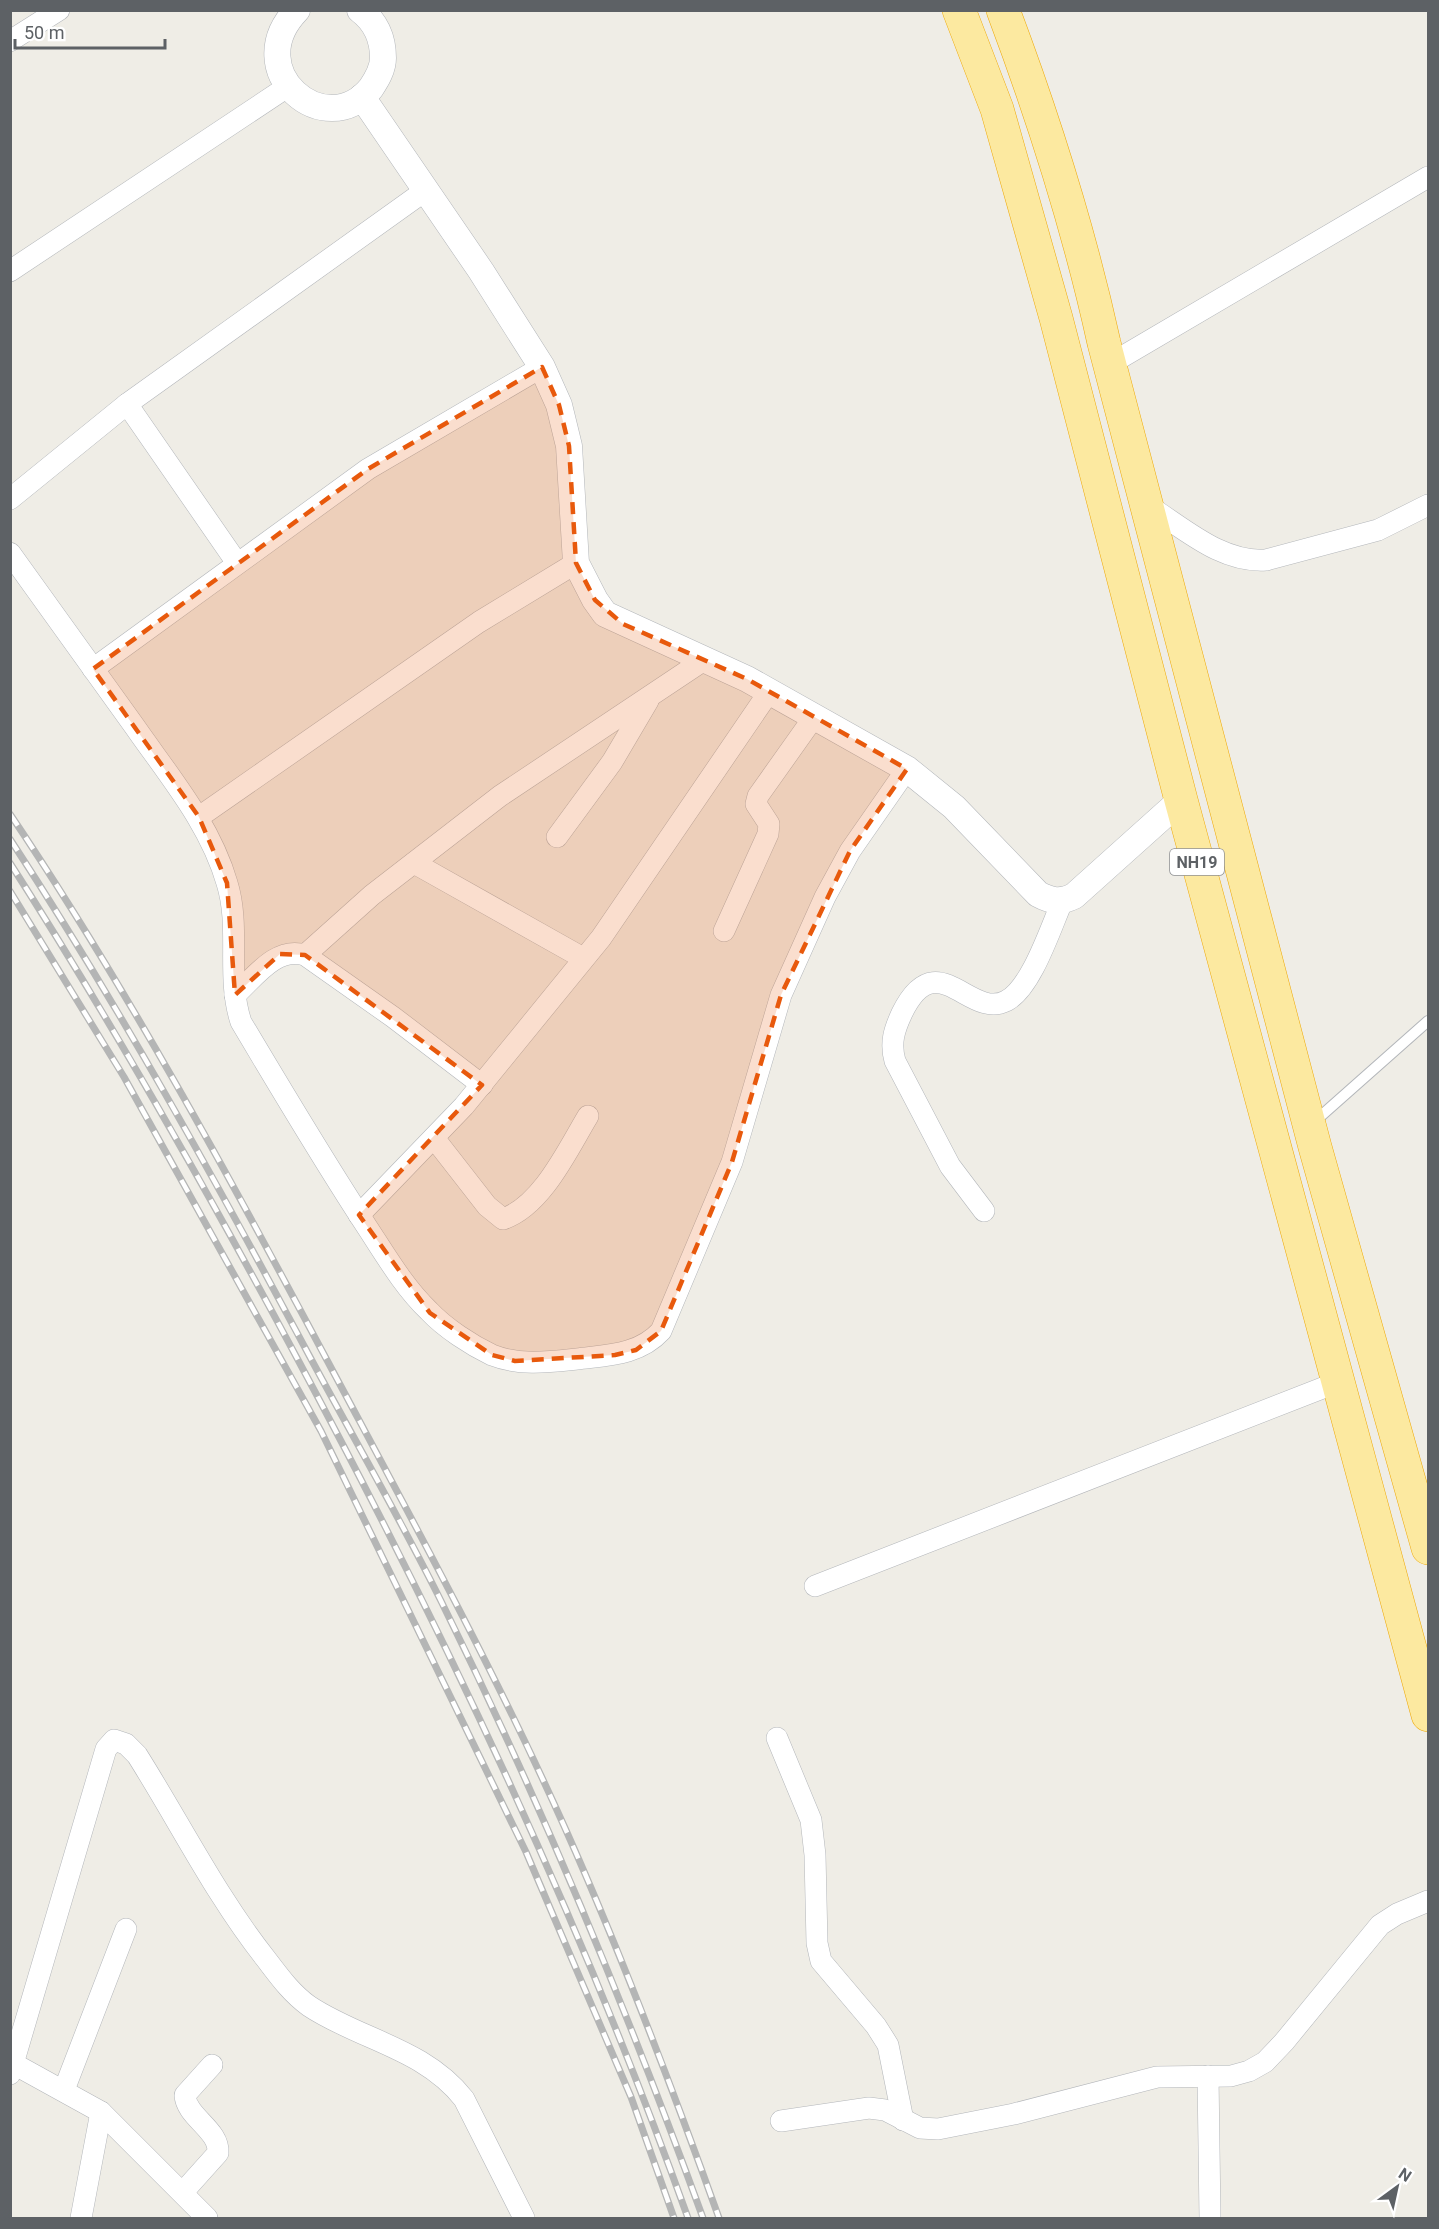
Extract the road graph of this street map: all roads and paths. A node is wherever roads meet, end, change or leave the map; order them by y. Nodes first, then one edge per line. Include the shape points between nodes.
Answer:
1 (59, 10) edge
2 (297, 10) edge
3 (360, 10) edge
4 (959, 10) edge
5 (1003, 10) edge
6 (10, 41) edge
7 (287, 87) junction
8 (362, 97) junction
9 (1428, 177) edge
10 (426, 190) junction
11 (10, 271) edge
12 (1110, 364) junction
13 (542, 367) junction
14 (127, 404) junction
15 (10, 499) edge
16 (1147, 505) junction
17 (1428, 505) edge
18 (10, 553) edge
19 (237, 563) junction
20 (576, 563) junction
21 (704, 660) junction
22 (93, 669) junction
23 (769, 692) junction
24 (652, 695) junction
25 (814, 717) junction
26 (907, 769) junction
27 (1181, 800) junction
28 (199, 817) junction
29 (556, 837) dead end
30 (414, 863) junction
31 (1062, 902) junction
32 (724, 932) dead end
33 (305, 955) junction
34 (583, 958) junction
35 (235, 995) junction
36 (1428, 1021) edge
37 (482, 1085) junction
38 (588, 1116) dead end
39 (1310, 1126) junction
40 (434, 1138) junction
41 (984, 1211) dead end
42 (360, 1215) junction
43 (1338, 1382) junction
44 (1428, 1548) edge
45 (815, 1586) dead end
46 (1428, 1715) edge
47 (777, 1738) dead end
48 (1428, 1900) edge
49 (126, 1929) dead end
50 (212, 2065) dead end
51 (12, 2069) edge
52 (1208, 2076) junction
53 (64, 2090) junction
54 (101, 2112) junction
55 (903, 2120) junction
56 (781, 2121) dead end
57 (185, 2195) junction
58 (81, 2218) edge
59 (183, 2218) edge
60 (207, 2218) edge
61 (524, 2218) edge
62 (1210, 2218) edge

1 - 6 street
2 - 7 street via 279,35 276,53
3 - 8 street via 378,30 383,46 383,64 377,80
4 - 27 highway, NH19 via 996,109 1034,242
5 - 12 highway, NH19 via 1066,192
7 - 8 street via 318,106 335,107
7 - 11 street
8 - 10 street
9 - 12 street
10 - 13 street
10 - 14 street
12 - 16 highway, NH19
13 - 19 street via 368,469
13 - 20 street via 559,405 569,446
14 - 15 street
14 - 19 street
16 - 17 street via 1225,555 1247,561 1266,560 1378,530
16 - 39 highway, NH19
18 - 22 street
19 - 22 street
20 - 21 street via 605,614
20 - 28 street via 479,622
21 - 23 street
21 - 24 street
22 - 28 street
23 - 25 street
23 - 34 street via 601,938
24 - 29 street via 612,762
24 - 30 street via 500,796
25 - 26 street
25 - 32 street via 758,796 756,804 768,824 768,834
26 - 31 street via 954,807 1038,894
26 - 42 street via 850,851 781,995 732,1162 669,1314 652,1341 615,1355 543,1363 492,1355 430,1313 412,1293
27 - 31 street via 1074,896
27 - 43 highway, NH19
28 - 35 street via 227,883
30 - 33 street
30 - 34 street
31 - 41 street via 1025,982 1010,1000 997,1005 984,1003 943,982 932,982 920,988 894,1030 891,1047 903,1078 950,1166
33 - 35 street via 280,954
33 - 37 street
34 - 37 street
35 - 42 street via 241,1022
36 - 39 lane
37 - 40 street
38 - 40 street via 544,1187 514,1215 503,1219 487,1206
39 - 44 highway, NH19
40 - 42 street
43 - 45 street
43 - 46 highway, NH19
47 - 55 street via 811,1820 821,1961 888,2045
48 - 52 street via 1380,1925 1265,2062 1231,2076
49 - 53 street
50 - 57 street via 184,2095 215,2140 218,2152
51 - 53 street
51 - 61 street via 106,1749 114,1740 126,1744 137,1755 242,1929 290,1989 318,2010 426,2063 452,2083 464,2099
52 - 55 street via 1156,2077 1014,2114 938,2129 921,2128
52 - 62 street
53 - 54 street
54 - 57 street
54 - 58 street
55 - 56 street via 885,2110 869,2108
57 - 59 street
57 - 60 street

